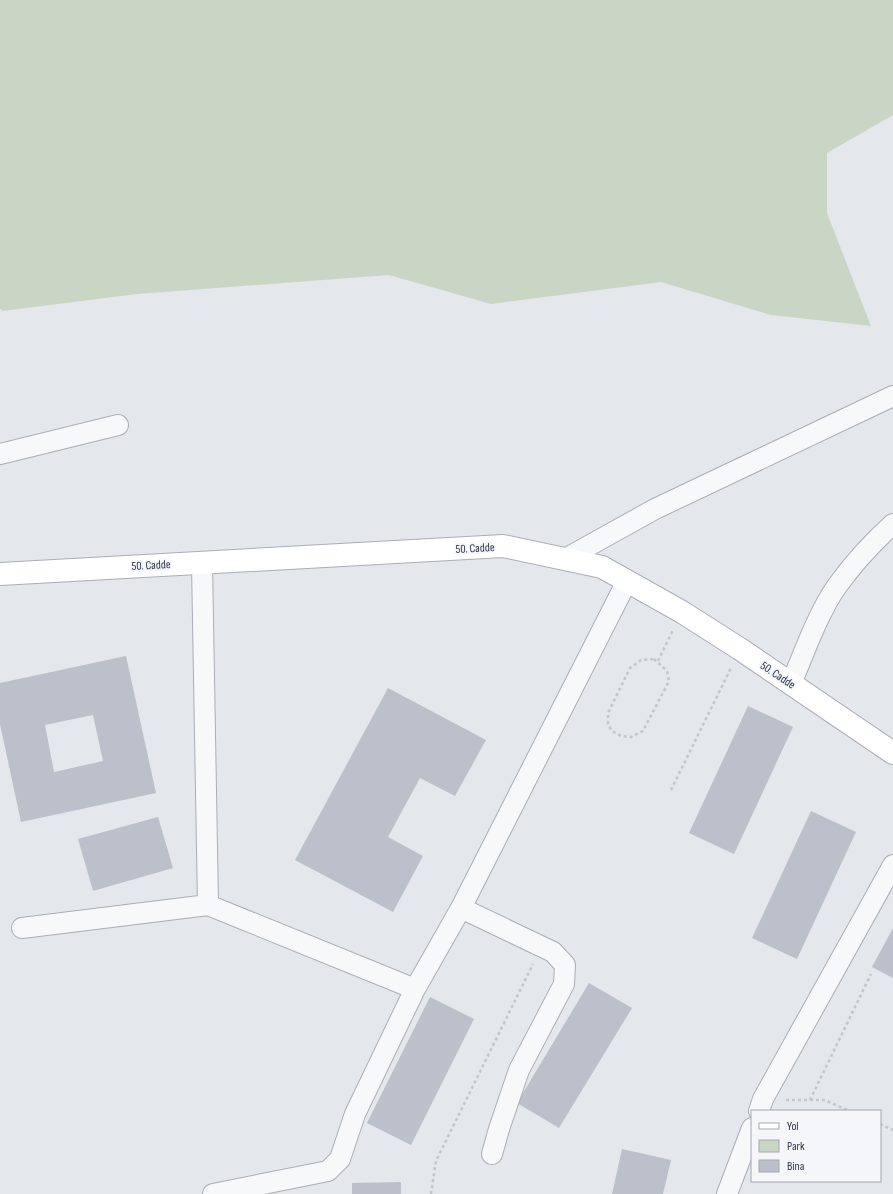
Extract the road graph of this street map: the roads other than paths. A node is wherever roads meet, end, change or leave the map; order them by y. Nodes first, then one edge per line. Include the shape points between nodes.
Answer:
1 (893, 396) edge
2 (118, 425) dead end
3 (0, 454) edge
4 (893, 524) edge
5 (565, 559) junction
6 (202, 563) junction
7 (0, 574) edge
8 (627, 581) junction
9 (791, 684) junction
10 (893, 753) edge
11 (893, 865) edge
12 (208, 905) junction
13 (461, 908) junction
14 (22, 928) dead end
15 (415, 989) junction
16 (761, 1105) edge
17 (751, 1131) edge
18 (492, 1154) dead end
19 (213, 1194) edge
20 (727, 1194) edge

1 - 5 street via 655,509
2 - 3 street
4 - 9 street via 837,586 811,635
5 - 6 street, 50. Cadde via 503,546
5 - 8 street, 50. Cadde via 602,567
6 - 7 street, 50. Cadde
6 - 12 street
8 - 9 street, 50. Cadde via 682,612
8 - 13 street
9 - 10 street, 50. Cadde
11 - 16 street
12 - 14 street
12 - 15 street
13 - 15 street
13 - 18 street via 553,952 565,965 564,984 519,1070
15 - 19 street via 355,1114 340,1159 328,1171
17 - 20 street

